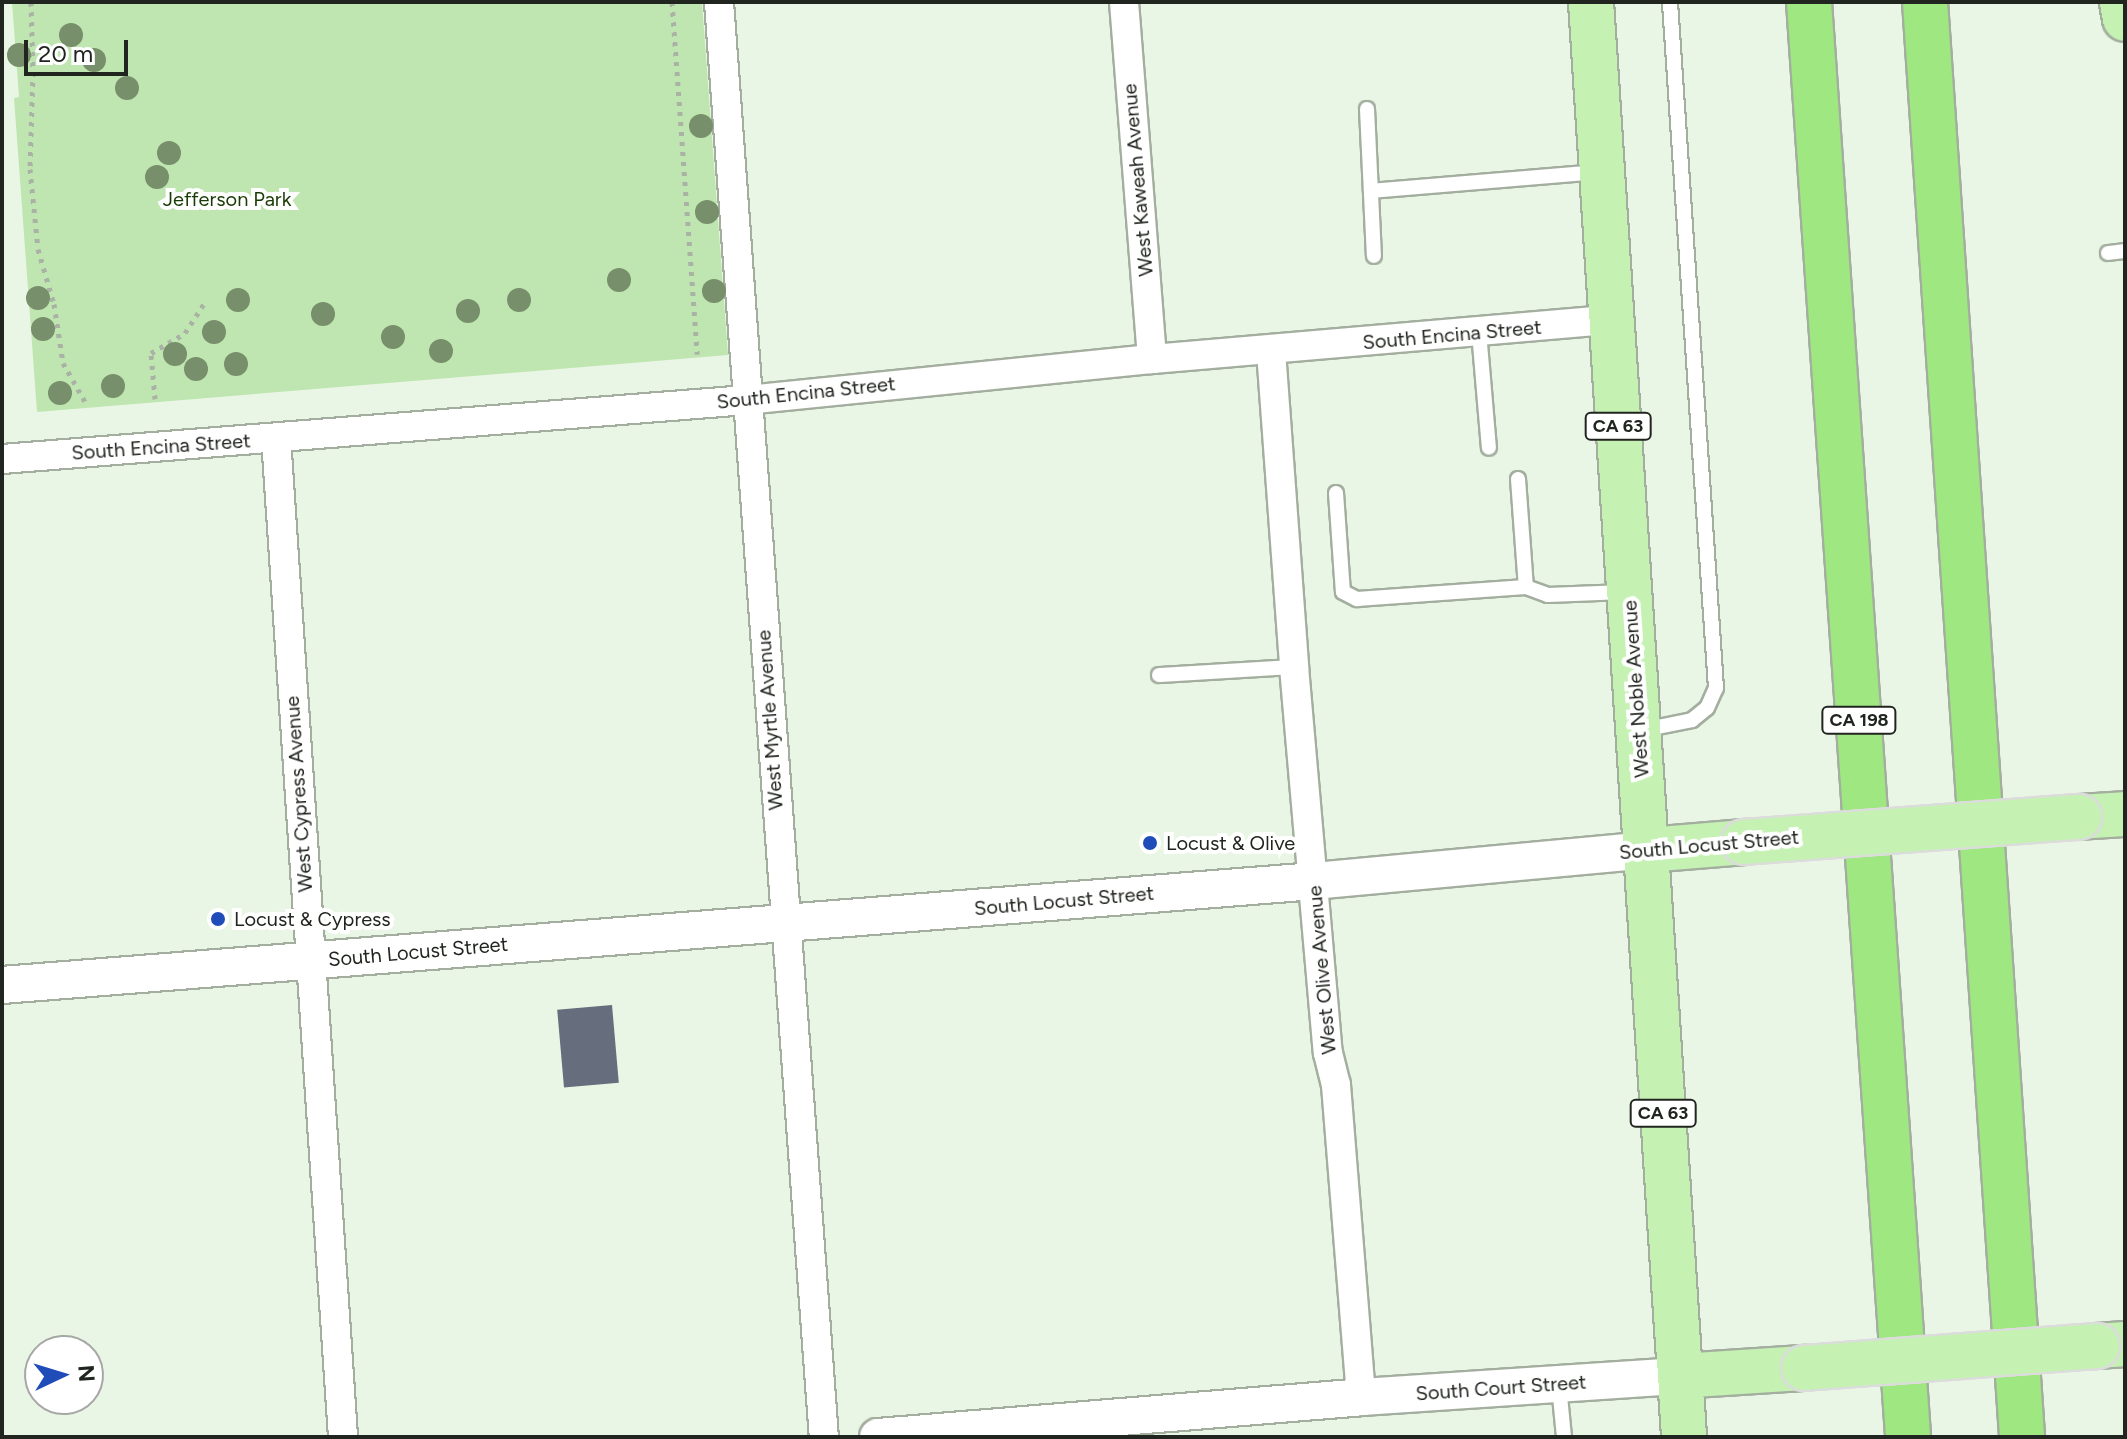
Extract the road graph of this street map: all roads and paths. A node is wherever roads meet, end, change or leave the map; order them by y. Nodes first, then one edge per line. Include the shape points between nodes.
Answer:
1 (31, 2) edge
2 (672, 2) edge
3 (719, 2) edge
4 (1124, 2) edge
5 (1591, 2) edge
6 (1670, 2) edge
7 (1809, 2) edge
8 (1925, 2) edge
9 (2122, 2) edge
10 (2125, 19) edge
11 (1367, 109) dead end
12 (1602, 171) junction
13 (1371, 191) junction
14 (2125, 251) edge
15 (2108, 253) dead end
16 (1374, 256) dead end
17 (206, 301) dead end
18 (1610, 320) junction
19 (1479, 332) junction
20 (1271, 351) junction
21 (697, 354) dead end
22 (1152, 359) junction
23 (155, 399) dead end
24 (747, 400) junction
25 (87, 405) dead end
26 (276, 438) junction
27 (1489, 448) dead end
28 (2, 459) edge
29 (1518, 479) dead end
30 (1336, 493) dead end
31 (1526, 587) junction
32 (1629, 592) junction
33 (1294, 667) junction
34 (1159, 675) dead end
35 (1639, 731) junction
36 (2125, 814) edge
37 (1647, 850) junction
38 (1314, 881) junction
39 (785, 923) junction
40 (310, 961) junction
41 (2, 985) edge
42 (2111, 1345) edge
43 (1680, 1376) junction
44 (1559, 1384) junction
45 (1361, 1397) junction
46 (343, 1437) edge
47 (824, 1437) edge
48 (878, 1437) edge
49 (1564, 1437) edge
50 (1684, 1437) edge
51 (1908, 1437) edge
52 (2022, 1437) edge

1 - 25 path via 30,169 38,249 63,363
2 - 21 path
3 - 24 street, West Myrtle Avenue
4 - 22 street, West Kaweah Avenue
5 - 12 main road, West Noble Avenue / CA 63
6 - 35 lane via 1716,688 1707,708 1692,720
7 - 51 highway, CA 198
8 - 52 highway
9 - 10 main road
11 - 13 lane
12 - 13 lane
12 - 18 main road, West Noble Avenue / CA 63
13 - 16 lane
14 - 15 lane
17 - 23 path via 185,333 151,353
18 - 19 street, South Encina Street
18 - 32 main road, West Noble Avenue / CA 63
19 - 20 street, South Encina Street
19 - 27 lane
20 - 22 street, South Encina Street
20 - 33 street, West Olive Avenue
22 - 24 street, South Encina Street
24 - 26 street, South Encina Street
24 - 39 street, West Myrtle Avenue
26 - 28 street, South Encina Street
26 - 40 street, West Cypress Avenue
29 - 31 lane
30 - 31 lane via 1343,592 1357,599
31 - 32 lane via 1548,595
32 - 35 main road, West Noble Avenue / CA 63
33 - 34 lane
33 - 38 street, West Olive Avenue
35 - 37 main road, West Noble Avenue / CA 63
36 - 37 main road, South Locust Street, bridge
37 - 38 street, South Locust Street
37 - 43 main road, West Noble Avenue / CA 63
38 - 39 street, South Locust Street
38 - 45 street, West Olive Avenue
39 - 40 street, South Locust Street
39 - 47 street, West Myrtle Avenue
40 - 41 street, South Locust Street
40 - 46 street, West Cypress Avenue
42 - 43 main road, South Court Street, bridge
43 - 44 street, South Court Street
43 - 50 main road, West Noble Avenue
44 - 45 street, South Court Street
44 - 49 lane
45 - 48 street, South Court Street

